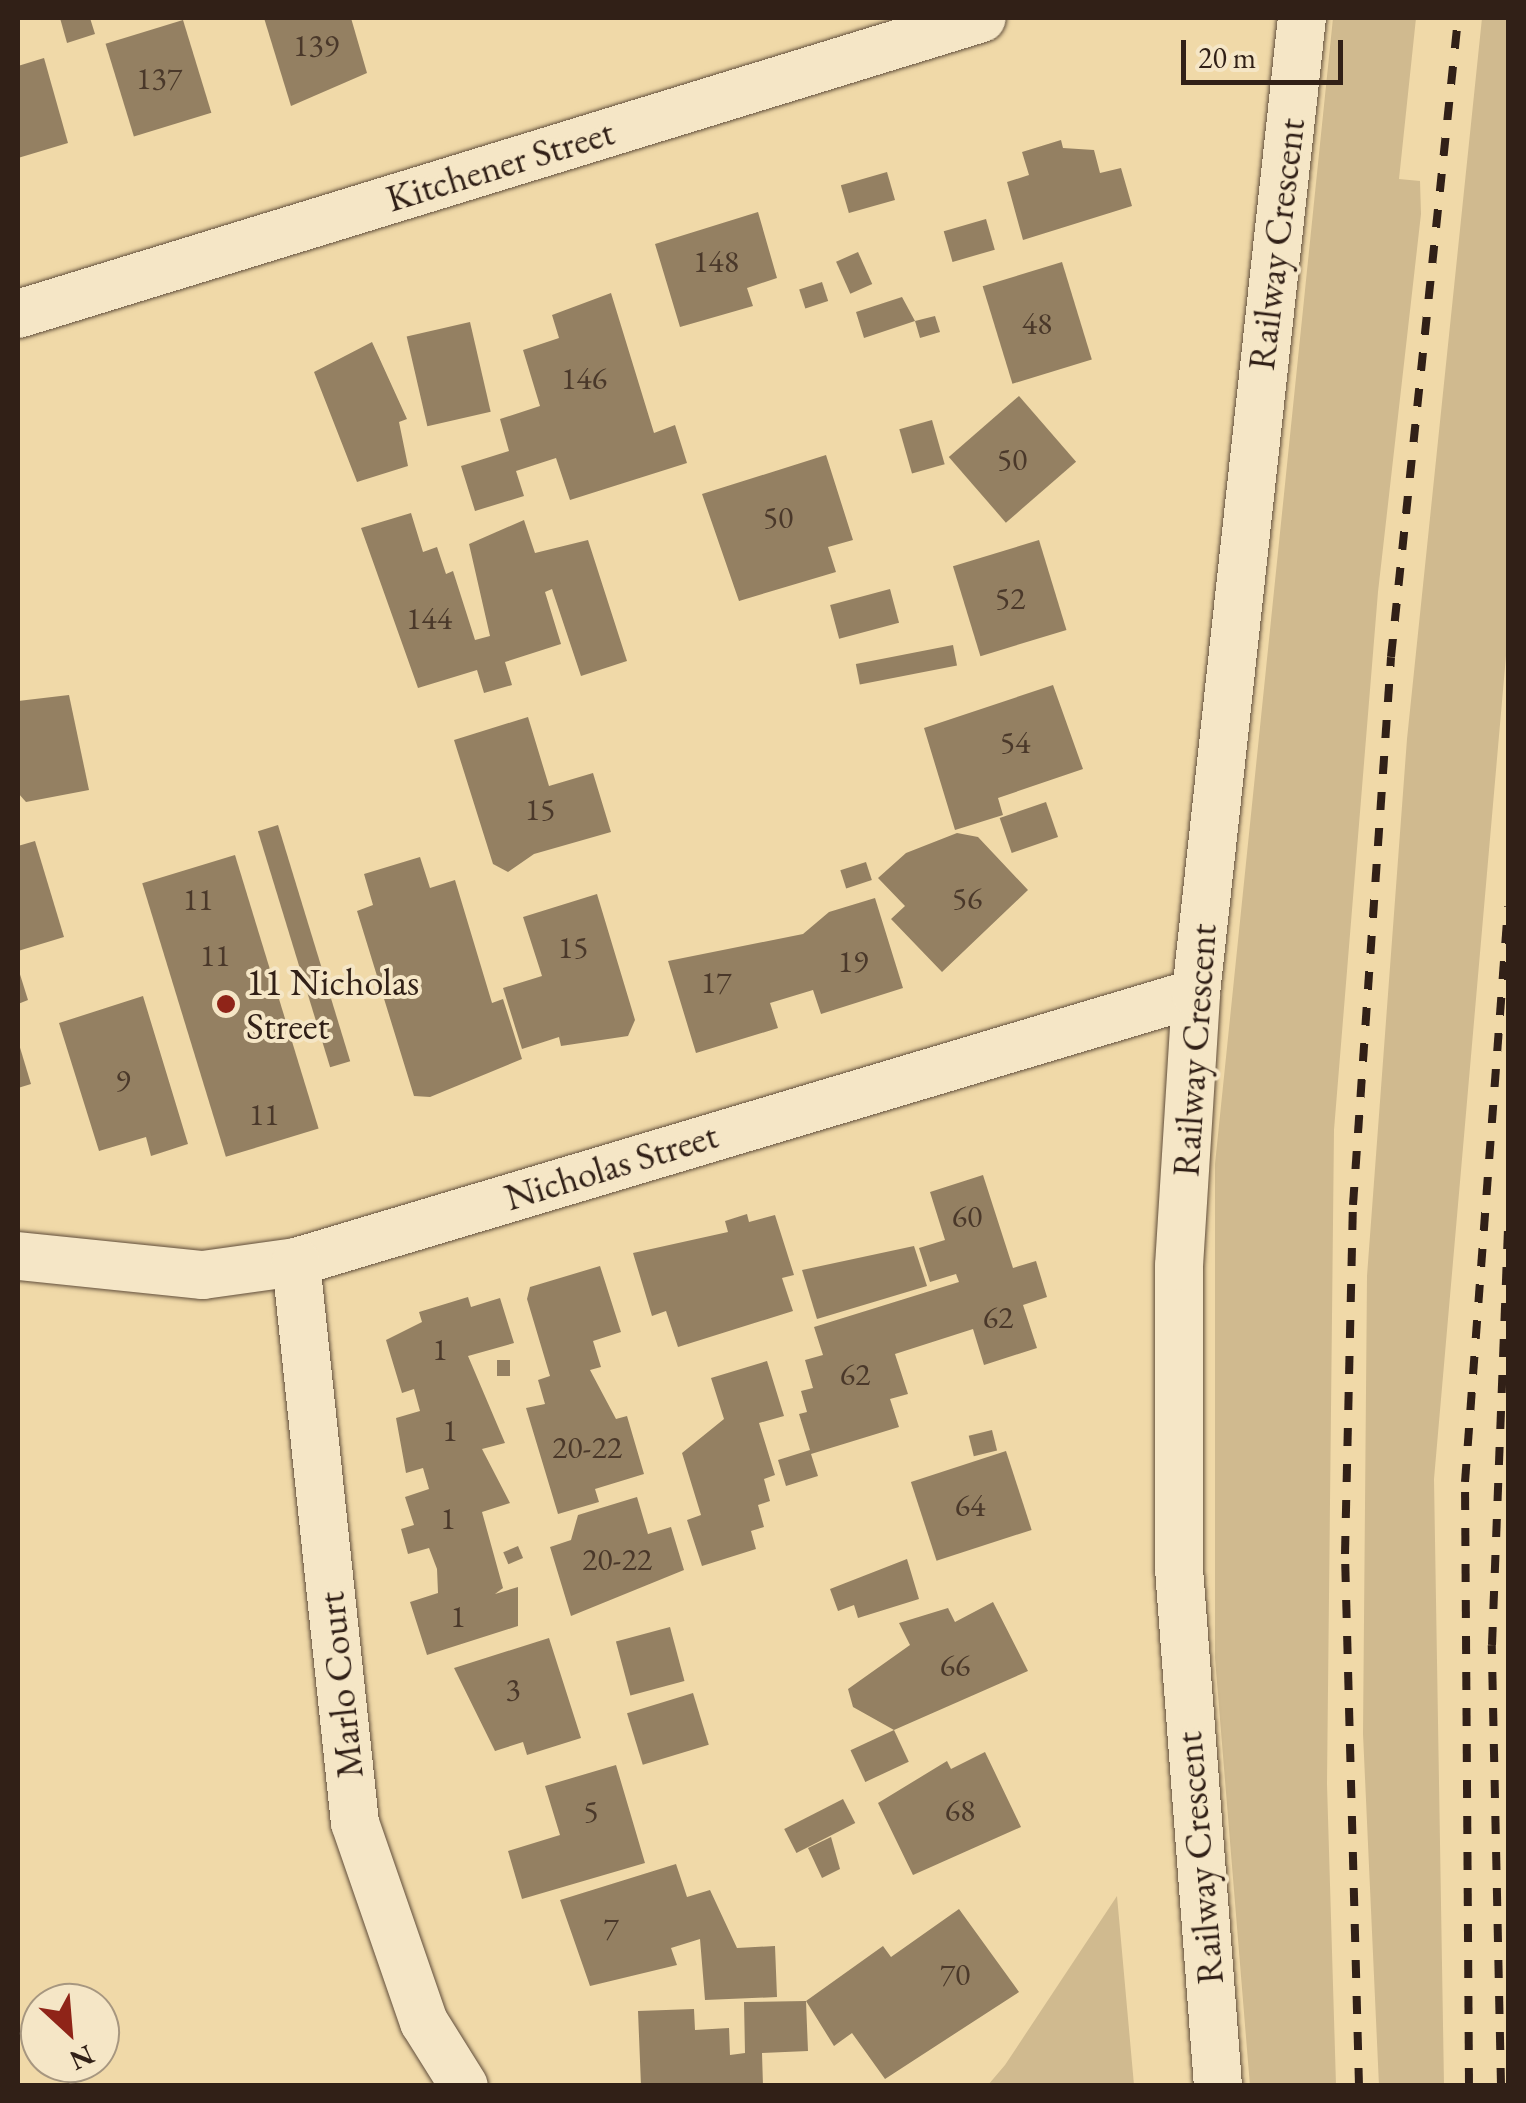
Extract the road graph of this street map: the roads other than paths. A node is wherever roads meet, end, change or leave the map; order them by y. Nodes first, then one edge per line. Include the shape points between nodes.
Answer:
1 (982, 18) edge
2 (1302, 18) edge
3 (18, 314) edge
4 (1196, 993) junction
5 (18, 1256) edge
6 (296, 1262) junction
7 (464, 2086) edge
8 (1218, 2086) edge

1 - 3 street, Kitchener Street
2 - 4 street, Railway Crescent
4 - 6 street, Nicholas Street
4 - 8 street, Railway Crescent via 1179,1266 1179,1569
5 - 6 street, Nicholas Street via 203,1275
6 - 7 street, Marlo Court via 355,1822 424,2022

